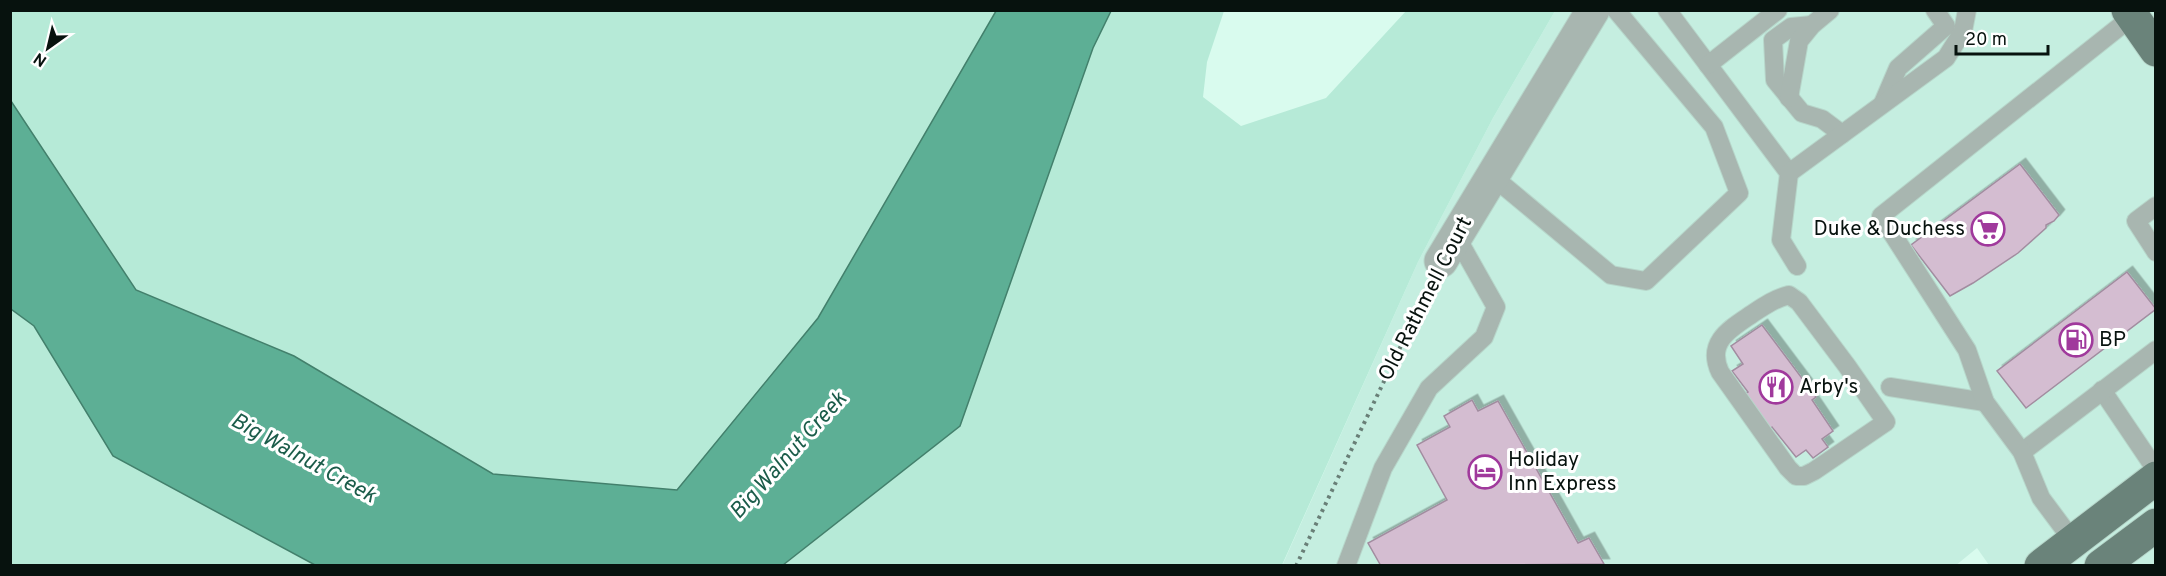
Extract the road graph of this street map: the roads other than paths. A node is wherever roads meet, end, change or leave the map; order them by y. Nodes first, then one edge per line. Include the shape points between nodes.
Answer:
1 (1593, 10) edge
2 (1616, 10) edge
3 (1667, 10) edge
4 (1778, 10) edge
5 (1830, 10) edge
6 (1935, 10) edge
7 (1966, 10) edge
8 (2131, 13) edge
9 (1812, 25) junction
10 (2156, 50) edge
11 (1708, 65) junction
12 (1789, 98) junction
13 (1882, 105) junction
14 (1842, 134) junction
15 (1789, 173) junction
16 (1492, 176) junction
17 (2156, 206) edge
18 (1448, 248) joint
19 (2156, 252) edge
20 (1797, 266) dead end
21 (2156, 350) edge
22 (1890, 387) dead end
23 (2102, 390) junction
24 (1985, 402) junction
25 (1886, 422) joint
26 (2022, 452) junction
27 (2156, 470) edge
28 (2156, 478) edge
29 (2156, 525) edge
30 (2073, 542) junction
31 (1346, 566) edge
32 (2041, 566) edge
33 (2101, 566) edge

1 - 16 street, Old Rathmell Court
2 - 16 lane via 1714,127 1739,193 1646,280 1611,275
3 - 11 lane
4 - 11 lane
5 - 9 lane
6 - 13 lane via 1946,26 1898,68
7 - 13 lane via 1963,31 1946,58
8 - 10 main road
8 - 24 lane via 1881,216 1967,350
9 - 12 lane via 1799,41
9 - 12 lane via 1791,27 1773,40 1775,80
11 - 15 lane
12 - 14 lane via 1802,113 1822,119
13 - 14 lane
14 - 15 lane
15 - 20 lane via 1781,240
16 - 18 street, Old Rathmell Court
17 - 19 lane via 2136,221
18 - 31 lane via 1496,307 1484,337 1423,398 1383,468
21 - 23 lane
22 - 24 lane
23 - 26 lane
23 - 27 lane
24 - 26 lane
25 - 25 lane via 1799,302 1789,296 1775,298 1726,331 1718,343 1715,361 1720,372 1796,476 1814,471
26 - 30 lane via 2041,498
28 - 30 main road
29 - 33 main road
30 - 32 main road

